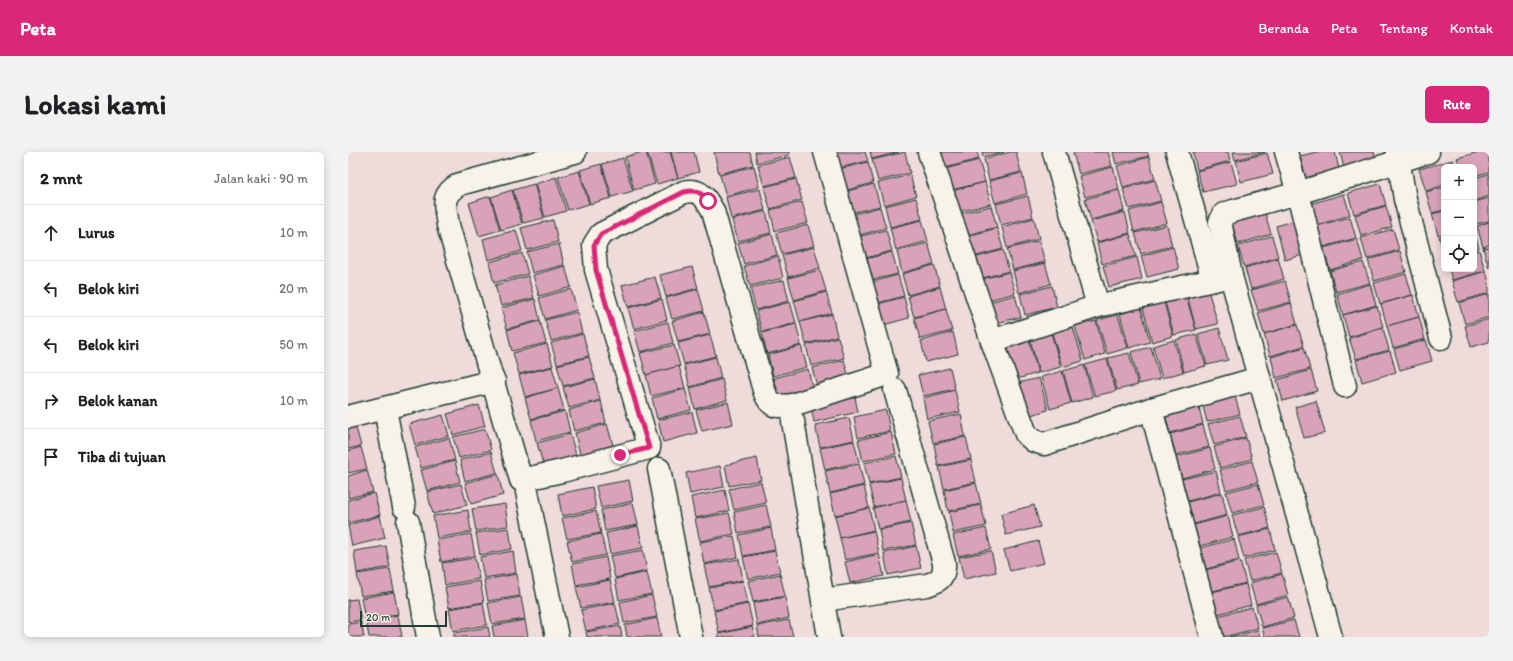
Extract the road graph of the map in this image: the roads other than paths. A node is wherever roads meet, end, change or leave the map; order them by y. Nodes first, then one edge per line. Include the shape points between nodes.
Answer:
1 (575, 152) edge
2 (825, 152) edge
3 (929, 152) edge
4 (1054, 152) edge
5 (1177, 152) edge
6 (1286, 152) edge
7 (1428, 152) edge
8 (1398, 157) edge
9 (1298, 193) junction
10 (1222, 278) junction
11 (1098, 306) junction
12 (1441, 338) dead end
13 (992, 341) junction
14 (1259, 378) junction
15 (494, 381) junction
16 (1345, 386) dead end
17 (895, 390) dead end
18 (385, 409) junction
19 (1151, 410) junction
20 (348, 417) edge
21 (793, 421) dead end
22 (659, 469) dead end
23 (527, 492) dead end
24 (823, 600) junction
25 (428, 637) edge
26 (557, 637) edge
27 (691, 637) edge
28 (829, 637) edge
29 (1212, 637) edge
30 (1331, 637) edge

1 - 15 street via 460,184 447,194 445,201 448,225
2 - 15 street via 887,374 789,406 777,406 770,401 766,397 713,211 704,196 694,190 684,192 601,234 594,245 596,270 649,448 521,480
3 - 13 street
4 - 11 street
5 - 10 street
6 - 9 street
7 - 8 street
8 - 9 street
8 - 12 street via 1400,178
9 - 10 street via 1222,216
9 - 16 street
10 - 11 street
10 - 14 street
11 - 13 street
13 - 19 street via 1026,434 1038,443 1044,444
14 - 19 street
14 - 30 street
15 - 18 street
17 - 24 street via 944,563 942,578 927,586
18 - 20 street
18 - 25 street
19 - 29 street
21 - 24 street
22 - 27 street
23 - 26 street
24 - 28 street

